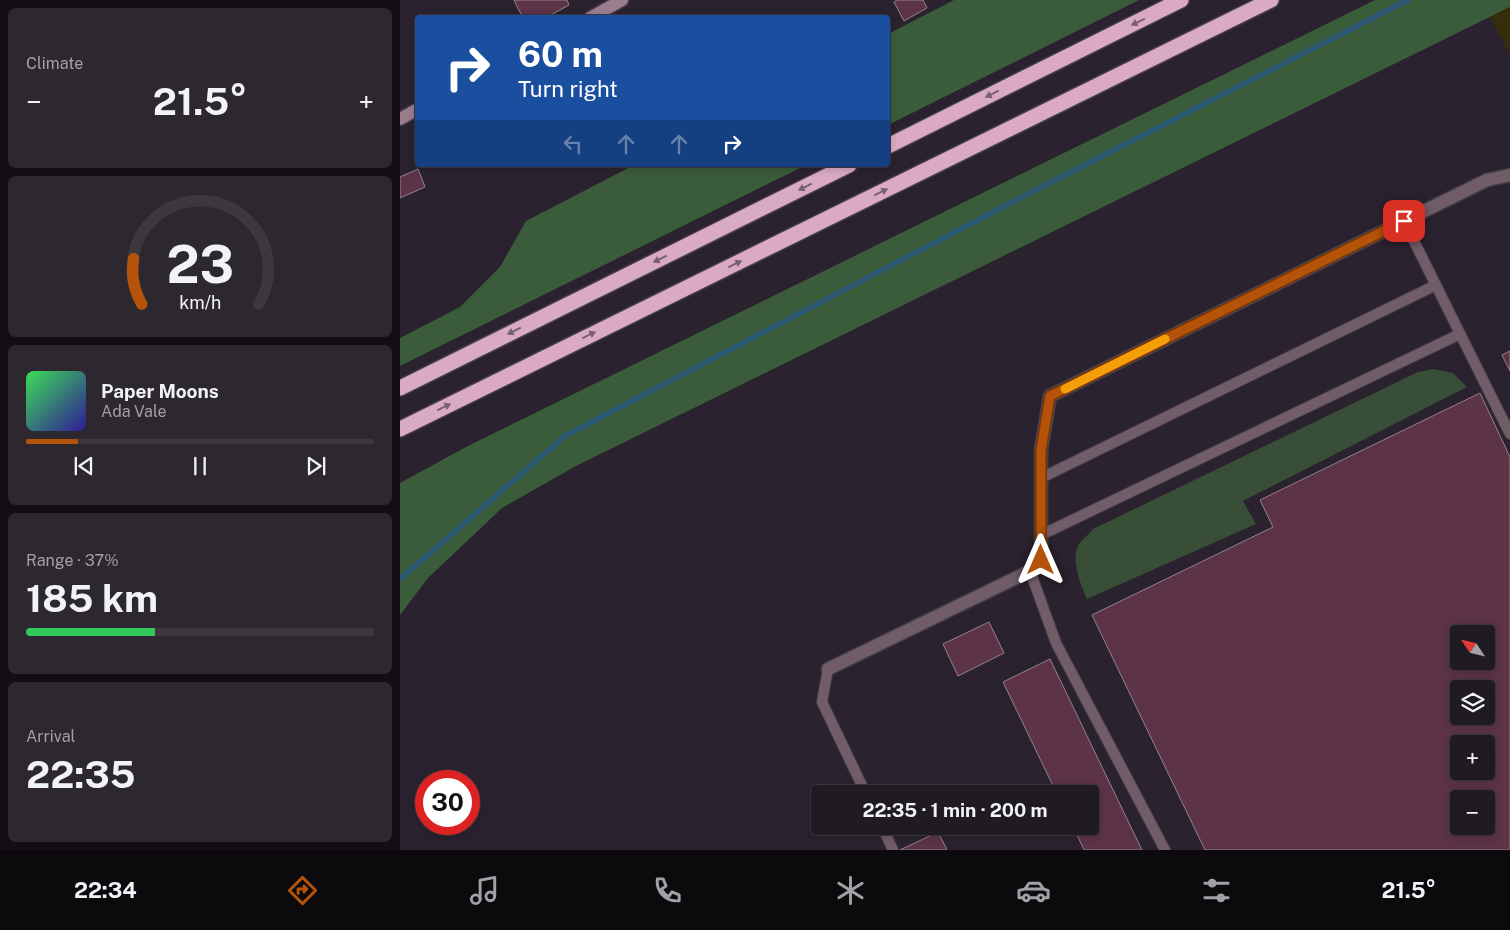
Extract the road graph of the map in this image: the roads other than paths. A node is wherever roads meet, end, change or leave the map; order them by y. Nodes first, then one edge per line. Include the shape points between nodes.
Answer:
1 (622, 0) edge
2 (1182, 0) edge
3 (1271, 0) edge
4 (595, 15) edge
5 (415, 111) edge
6 (400, 119) edge
7 (890, 145) edge
8 (845, 167) edge
9 (1510, 175) edge
10 (1404, 221) junction
11 (1436, 285) junction
12 (1460, 334) junction
13 (400, 388) edge
14 (400, 429) edge
15 (1510, 434) edge
16 (1041, 478) junction
17 (1041, 535) junction
18 (1030, 571) junction
19 (828, 669) joint
20 (862, 785) edge
21 (886, 835) edge
22 (893, 850) edge
23 (1165, 850) edge

1 - 4 street
2 -> 7 highway
14 -> 3 highway
5 - 6 street
8 -> 13 highway
9 - 10 street via 1487,180
10 - 11 lane
10 - 16 street via 1050,396 1041,450
11 - 12 lane
11 - 16 lane
12 - 15 lane
12 - 17 lane
16 - 17 street
17 - 18 street via 1041,560
18 - 19 street
18 - 23 lane via 1056,643
19 - 20 lane via 822,702
21 - 22 lane

